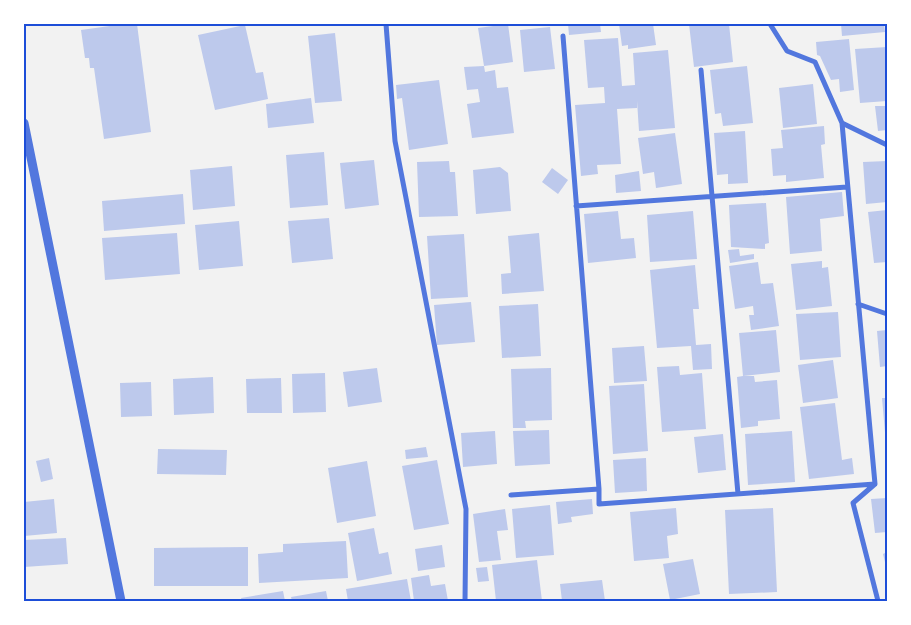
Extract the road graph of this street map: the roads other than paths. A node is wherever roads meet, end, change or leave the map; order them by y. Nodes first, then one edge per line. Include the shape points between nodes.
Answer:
1 (386, 24) edge
2 (770, 24) edge
3 (563, 36) dead end
4 (701, 70) dead end
5 (24, 123) edge
6 (842, 123) junction
7 (887, 145) edge
8 (847, 188) junction
9 (712, 197) junction
10 (576, 206) junction
11 (858, 304) junction
12 (887, 314) edge
13 (875, 484) junction
14 (599, 489) junction
15 (738, 494) junction
16 (511, 495) dead end
17 (121, 601) edge
18 (465, 601) edge
19 (878, 601) edge

1 - 18 street via 395,141 466,509
2 - 6 street via 787,51 815,62
3 - 10 street
4 - 9 street
5 - 17 street
6 - 7 street
6 - 8 street
8 - 9 street
8 - 11 street
9 - 10 street
9 - 15 street
10 - 14 street
11 - 12 street
11 - 13 street
13 - 15 street
13 - 19 street via 853,503
14 - 15 street via 599,504
14 - 16 street

